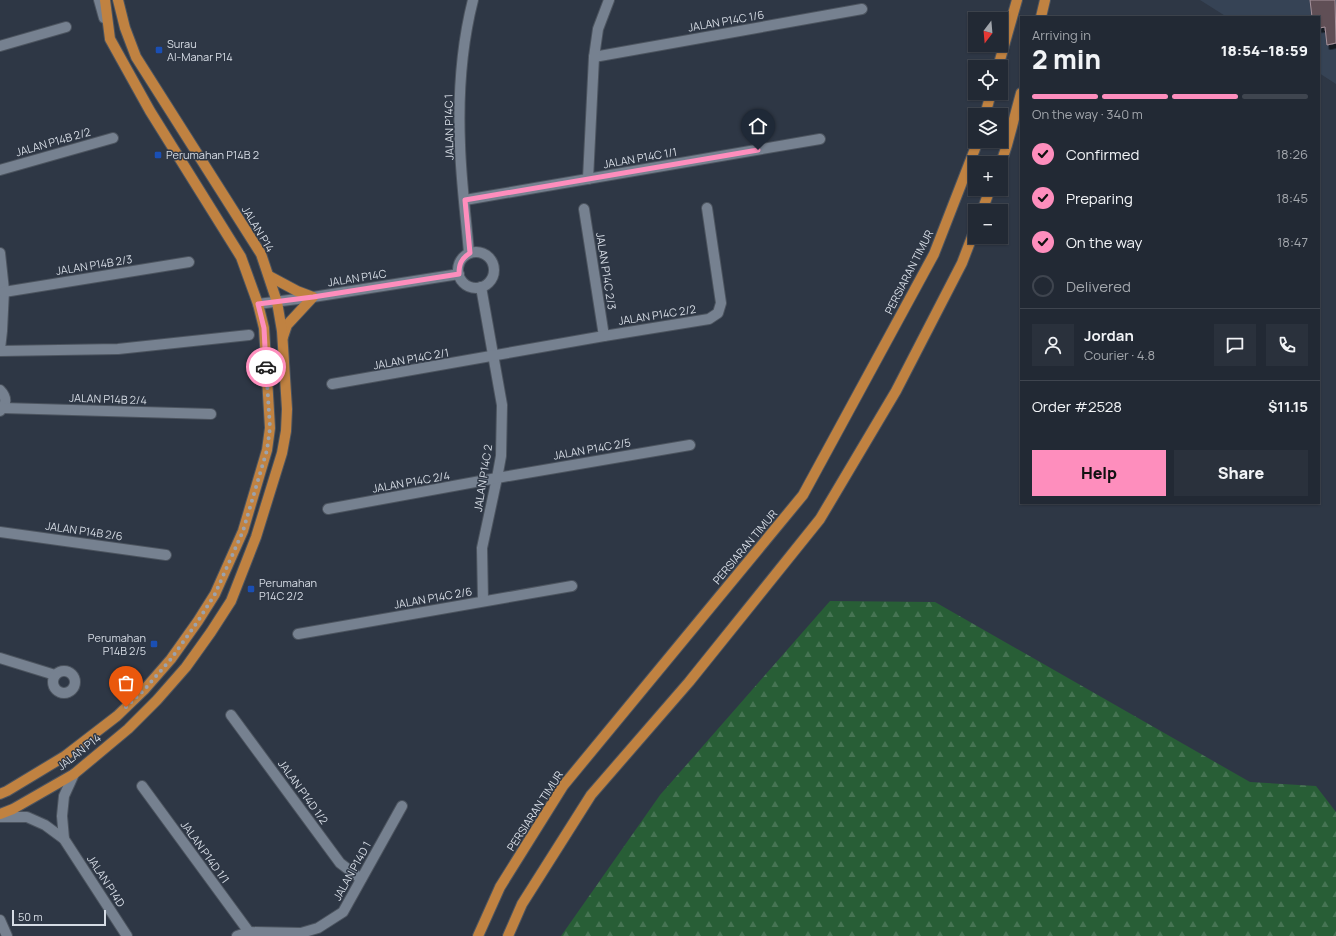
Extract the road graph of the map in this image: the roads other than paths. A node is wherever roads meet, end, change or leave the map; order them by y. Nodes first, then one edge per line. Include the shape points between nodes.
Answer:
1 (99, 0) edge
2 (105, 0) edge
3 (118, 0) edge
4 (474, 0) edge
5 (609, 0) edge
6 (1017, 0) edge
7 (1045, 0) edge
8 (862, 9) dead end
9 (1041, 16) edge
10 (66, 27) dead end
11 (110, 39) junction
12 (0, 46) edge
13 (594, 57) junction
14 (1000, 60) edge
15 (1020, 97) edge
16 (114, 138) dead end
17 (820, 139) dead end
18 (975, 148) edge
19 (1003, 156) edge
20 (0, 170) edge
21 (588, 179) junction
22 (465, 200) junction
23 (707, 208) dead end
24 (584, 209) dead end
25 (969, 244) edge
26 (470, 253) junction
27 (0, 254) edge
28 (189, 262) dead end
29 (459, 274) junction
30 (269, 276) junction
31 (481, 287) junction
32 (4, 292) junction
33 (313, 297) junction
34 (277, 302) junction
35 (258, 304) junction
36 (249, 335) dead end
37 (604, 336) junction
38 (282, 343) junction
39 (0, 350) edge
40 (493, 357) junction
41 (332, 384) dead end
42 (0, 390) edge
43 (2, 410) edge
44 (212, 414) dead end
45 (690, 445) dead end
46 (497, 478) junction
47 (328, 509) dead end
48 (0, 532) edge
49 (166, 555) dead end
50 (572, 586) dead end
51 (483, 601) junction
52 (298, 634) dead end
53 (0, 658) edge
54 (55, 675) dead end
55 (232, 714) dead end
56 (74, 774) junction
57 (142, 786) dead end
58 (0, 794) edge
59 (402, 806) dead end
60 (0, 815) edge
61 (64, 838) junction
62 (361, 879) junction
63 (0, 920) edge
64 (250, 932) junction
65 (320, 932) edge
66 (7, 936) edge
67 (127, 936) edge
68 (237, 936) edge
69 (478, 936) edge
70 (508, 936) edge

1 - 11 street
2 - 11 main road, JALAN P14
3 - 30 main road, JALAN P14 via 136,56 261,254
4 - 22 street, JALAN P14C 1 via 460,80 460,145
5 - 13 street via 598,28
6 - 14 main road
7 - 9 main road
8 - 13 street, JALAN P14C 1/6
10 - 12 street
11 - 35 main road, JALAN P14 via 150,111 241,257
13 - 21 street
15 - 19 main road
16 - 20 street, JALAN P14B 2/2
17 - 21 street, JALAN P14C 1/1
18 - 69 main road, PERSIARAN TIMUR via 934,254 803,495 563,786 500,887
21 - 22 street, JALAN P14C 1/1
22 - 26 street, JALAN P14C 1
23 - 37 street, JALAN P14C 2/2 via 721,303 718,313 709,319
24 - 37 street, JALAN P14C 2/3
25 - 70 main road via 896,391 820,519 688,682 592,794 522,904
26 - 29 street via 460,262
26 - 31 street via 481,253 494,264 494,276 487,285
27 - 32 street
28 - 32 street, JALAN P14B 2/3
29 - 31 street via 470,287
29 - 33 street, JALAN P14C
30 - 33 main road
30 - 34 main road, JALAN P14
31 - 40 street, JALAN P14C 2
32 - 39 street
33 - 34 street, JALAN P14C
33 - 38 main road via 288,324
34 - 35 street, JALAN P14C
34 - 38 main road, JALAN P14
35 - 58 main road, JALAN P14 via 264,328 269,407 267,450 243,531 215,594 171,659 144,690 65,756
36 - 39 street via 118,349
37 - 40 street, JALAN P14C 2/2
38 - 56 main road, JALAN P14 via 287,409 282,453 256,537 231,601 186,667 157,700 128,729
40 - 41 street, JALAN P14C 2/1
40 - 46 street, JALAN P14C 2 via 502,405 501,456
42 - 43 street via 6,399
43 - 44 street, JALAN P14B 2/4
45 - 46 street, JALAN P14C 2/5
46 - 47 street, JALAN P14C 2/4
46 - 51 street, JALAN P14C 2 via 482,548
48 - 49 street, JALAN P14B 2/6
50 - 51 street, JALAN P14C 2/6
51 - 52 street, JALAN P14C 2/6
53 - 54 street
55 - 62 street, JALAN P14D 1/2 via 340,863
56 - 60 main road, JALAN P14
56 - 61 street, JALAN P14D via 64,796
57 - 64 street, JALAN P14D 1/1
59 - 62 street, JALAN P14D 1
60 - 61 street, JALAN P14D via 27,817
61 - 67 street, JALAN P14D
62 - 65 street, JALAN P14D 1 via 343,912
63 - 66 street
64 - 65 street, JALAN P14D 1
64 - 68 street, JALAN P14D 1

